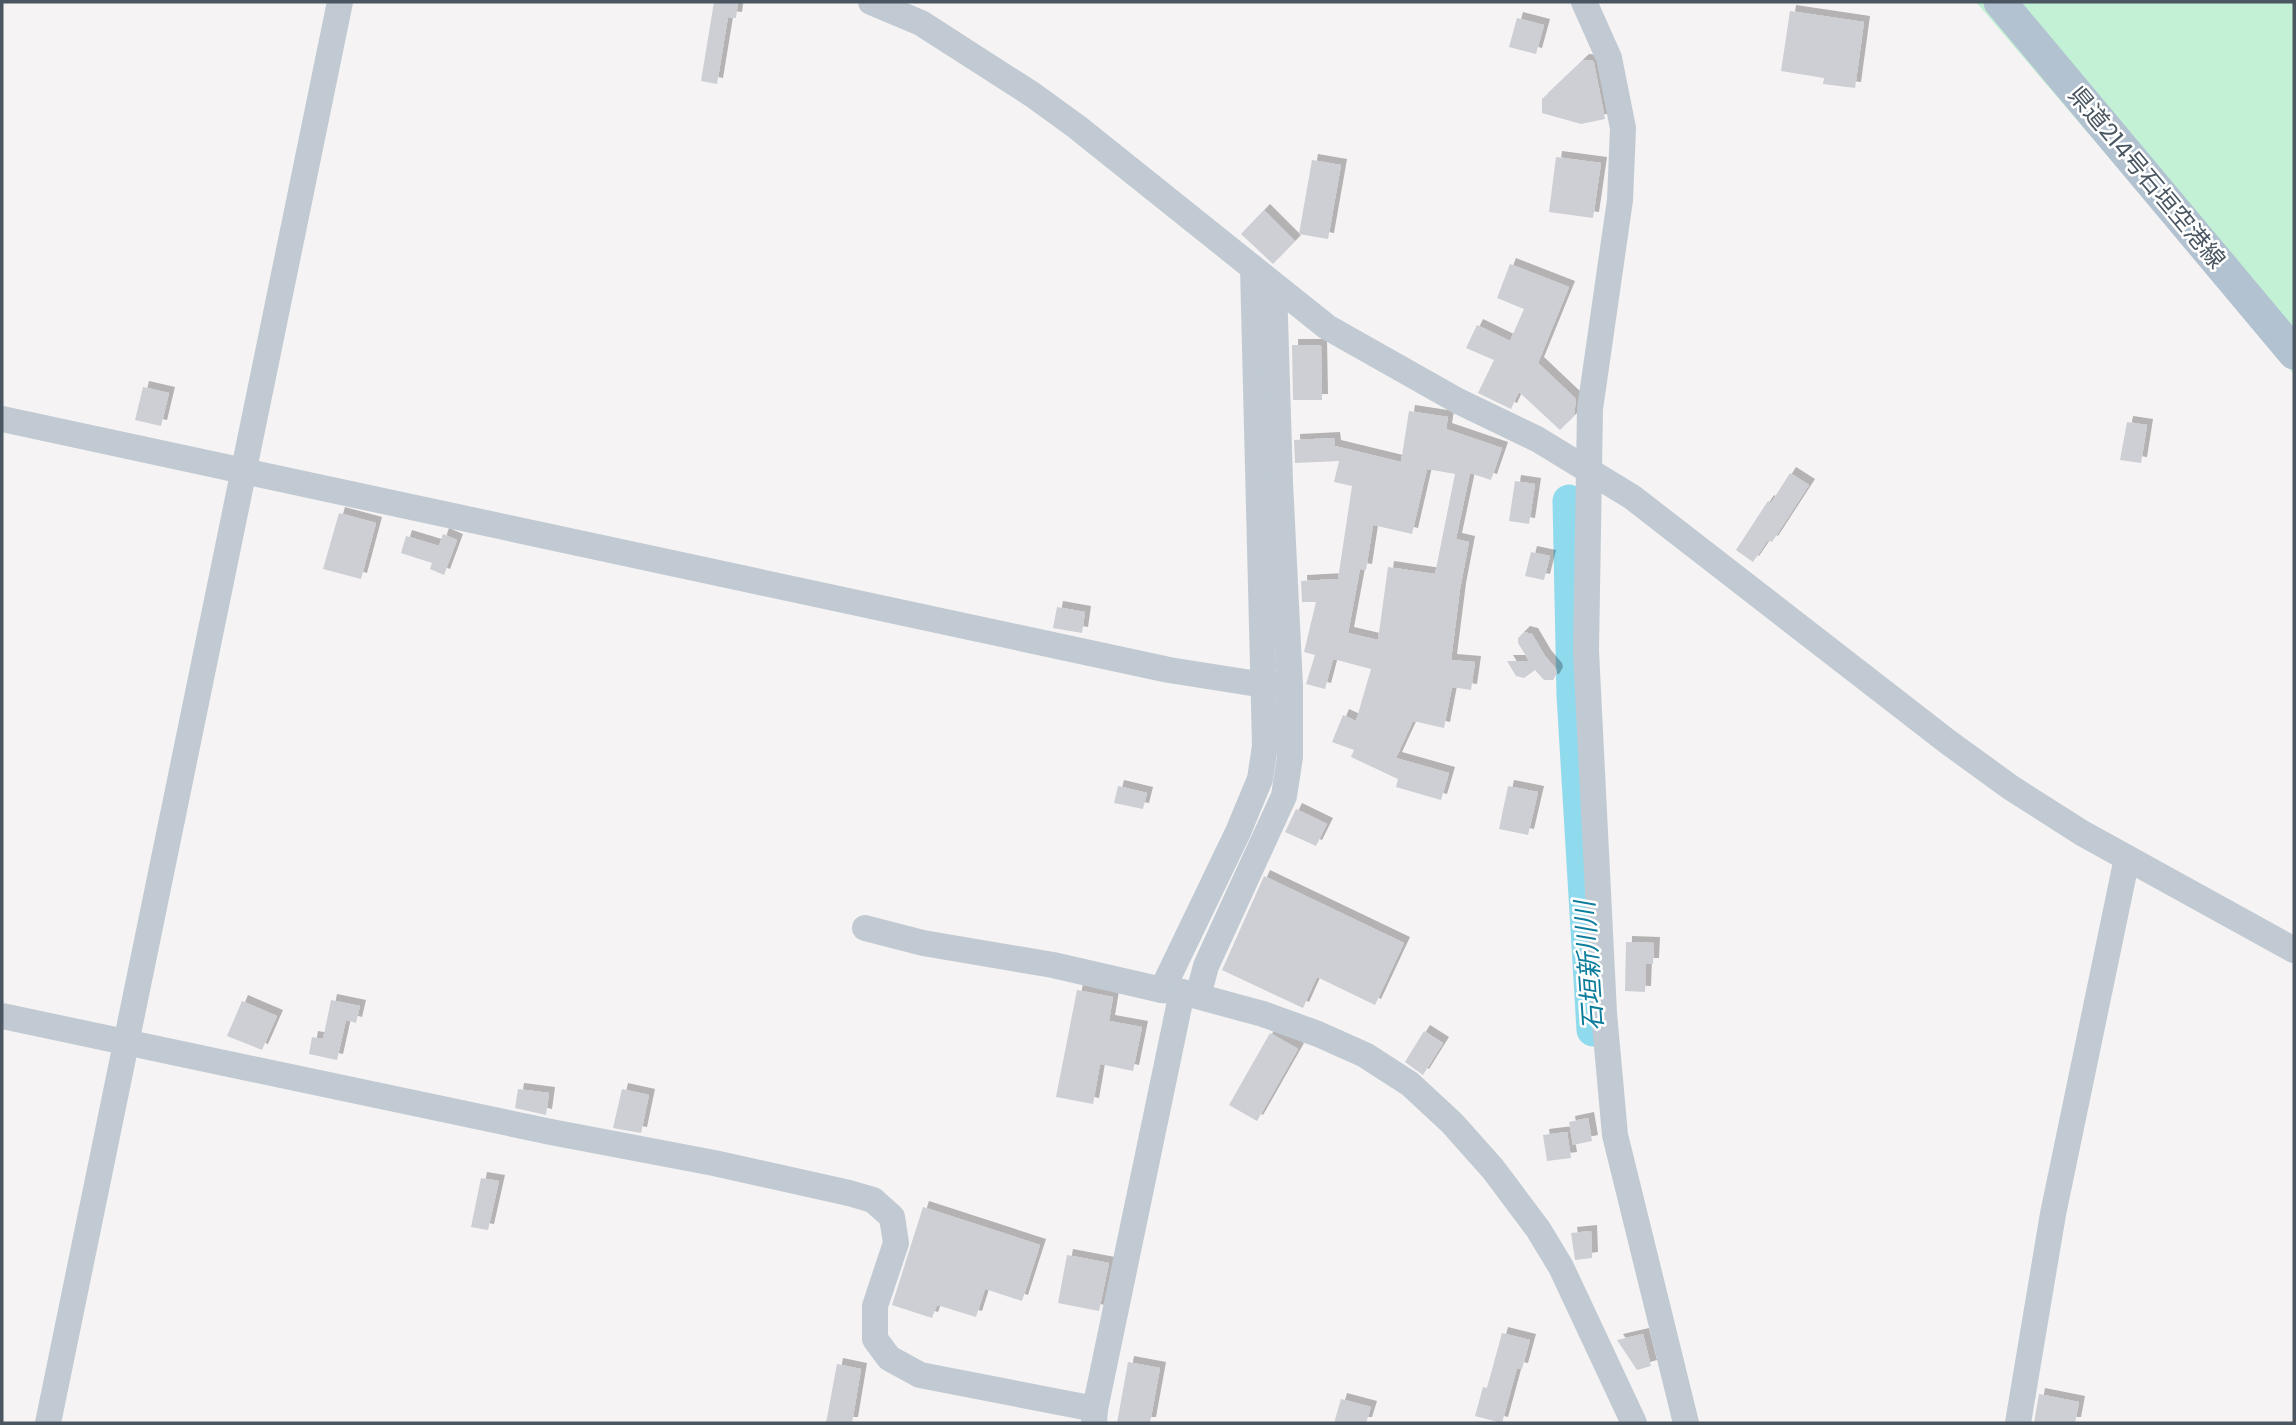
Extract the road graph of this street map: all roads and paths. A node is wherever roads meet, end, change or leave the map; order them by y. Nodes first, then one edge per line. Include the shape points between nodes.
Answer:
1 (340, 2) edge
2 (871, 2) edge
3 (2000, 2) edge
4 (1586, 3) edge
5 (1253, 268) junction
6 (1274, 285) junction
7 (2294, 353) edge
8 (2, 419) edge
9 (244, 470) junction
10 (1589, 471) junction
11 (1264, 685) junction
12 (1290, 686) junction
13 (2127, 858) junction
14 (865, 928) dead end
15 (2294, 950) edge
16 (1181, 993) junction
17 (2, 1016) edge
18 (124, 1043) junction
19 (1095, 1416) edge
20 (48, 1423) edge
21 (1634, 1423) edge
22 (1686, 1423) edge
23 (2018, 1423) edge

1 - 9 street
2 - 5 street via 921,23 1033,95
3 - 7 main road, 県道214号石垣空港線
4 - 10 street via 1609,58 1623,128 1620,200 1590,409
5 - 6 street
5 - 11 street
6 - 10 street via 1337,333
6 - 12 street
8 - 9 street
9 - 11 street via 1142,664
9 - 18 street
10 - 13 street via 1632,497 2010,787
10 - 22 street via 1586,651 1604,1013 1615,1135
11 - 12 street
11 - 16 street via 1265,746 1260,779
12 - 16 street via 1290,757 1284,796 1206,966
13 - 15 street
13 - 23 street via 2053,1214
14 - 16 street
16 - 19 street
16 - 21 street via 1263,1014 1365,1055 1410,1084 1452,1123 1538,1229 1561,1267
17 - 18 street
18 - 19 street via 714,1163 873,1200 892,1217 896,1243 875,1306 875,1339 889,1358 920,1375
18 - 20 street

